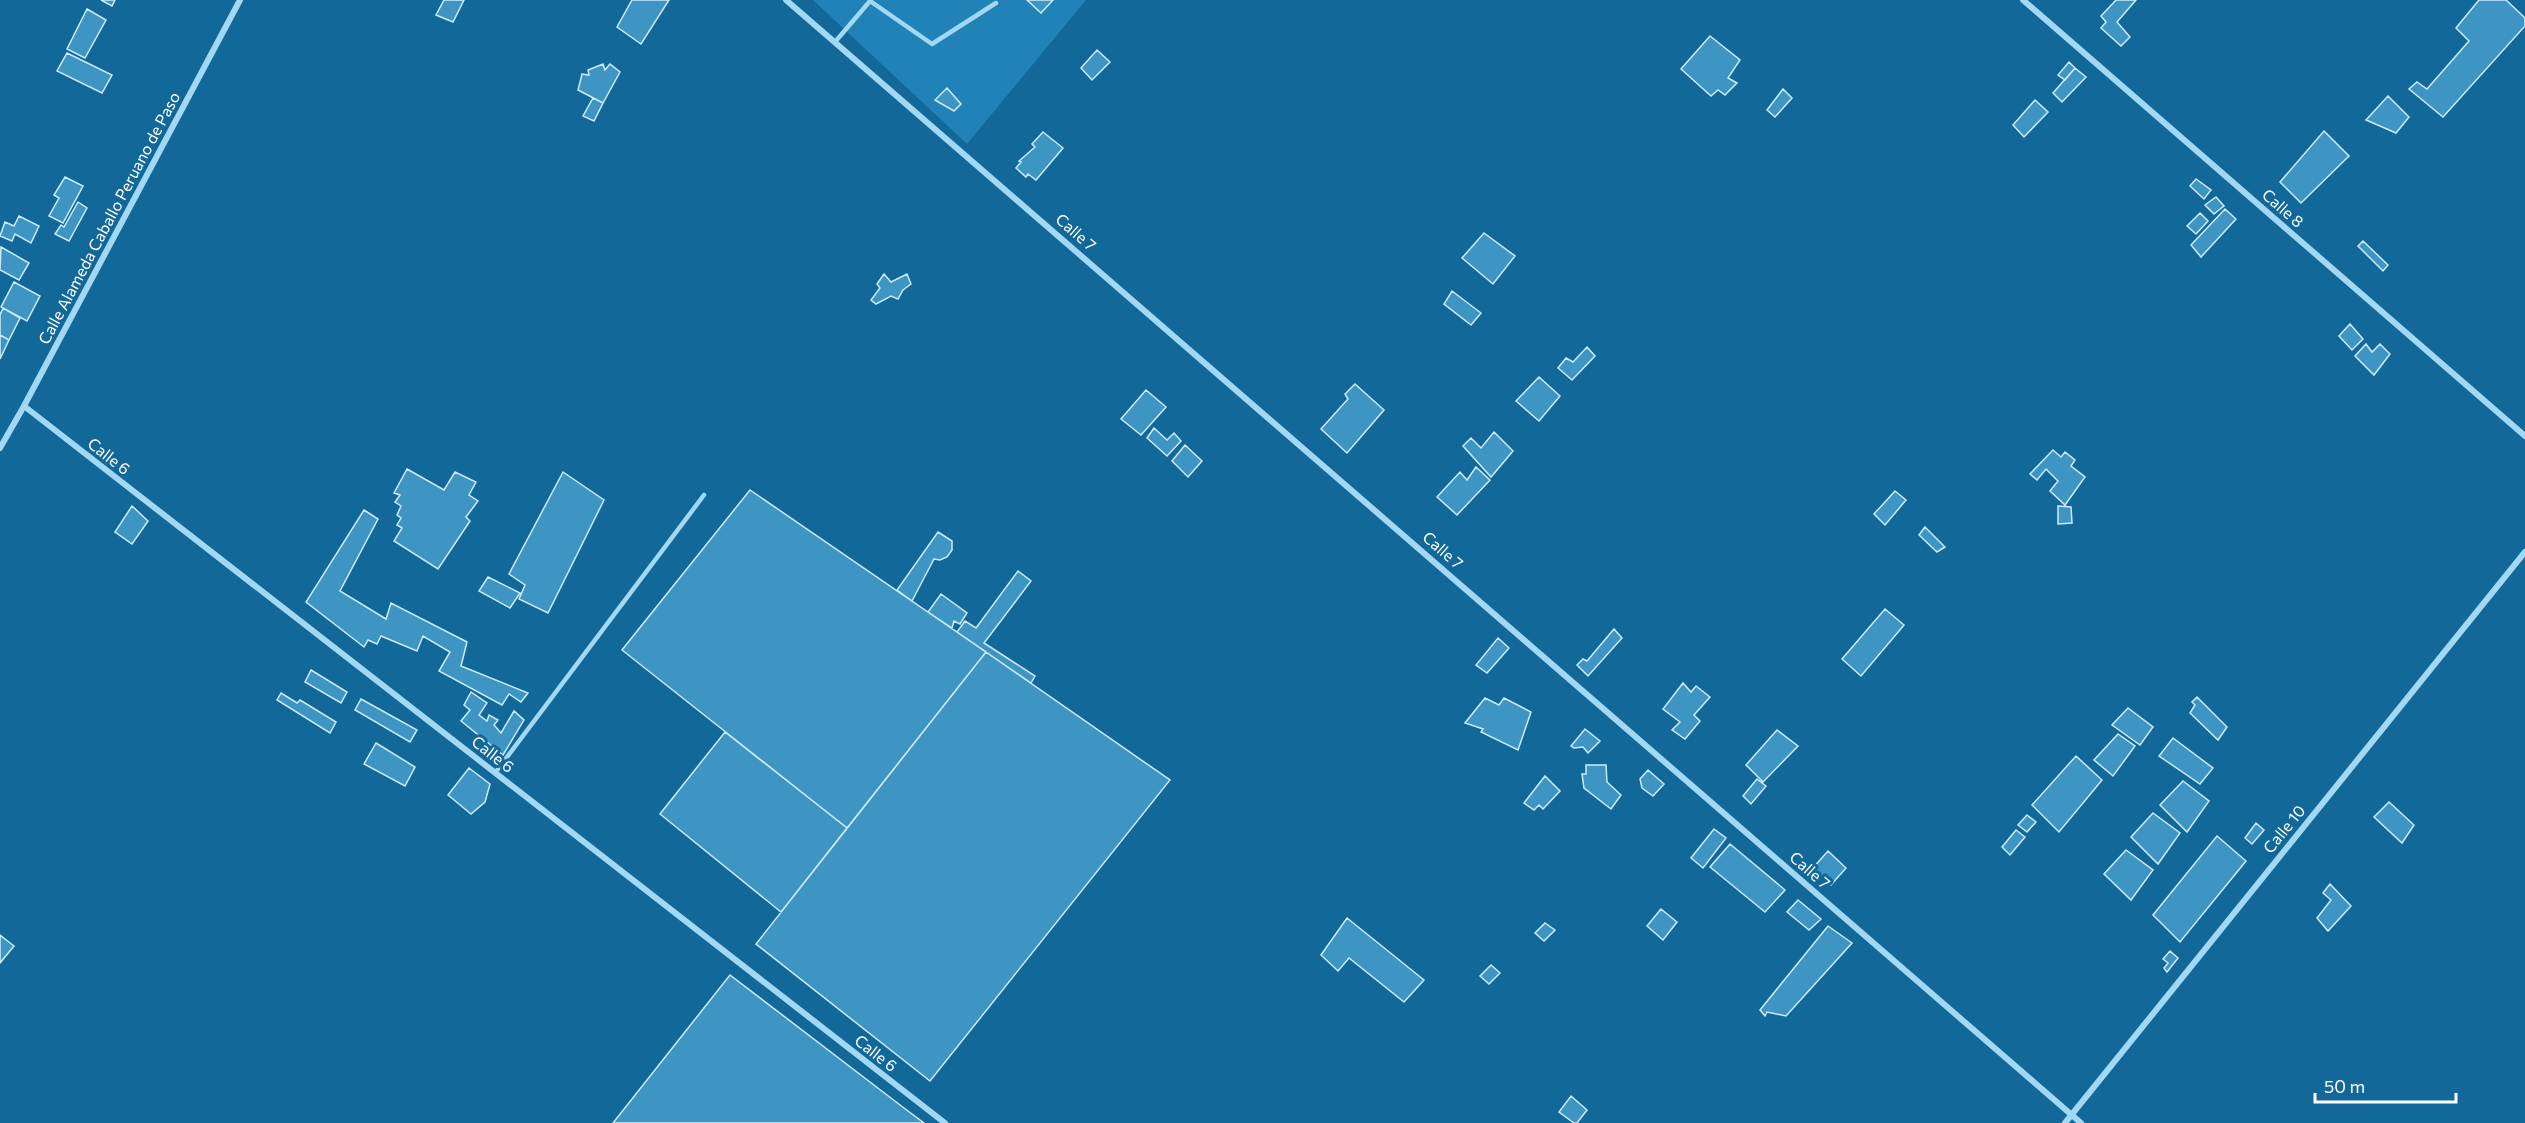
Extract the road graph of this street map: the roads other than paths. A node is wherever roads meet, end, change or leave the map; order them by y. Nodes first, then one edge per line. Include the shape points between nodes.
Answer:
1 (240, 0) edge
2 (786, 0) edge
3 (2023, 0) edge
4 (870, 1) edge
5 (996, 3) dead end
6 (835, 42) junction
7 (24, 406) junction
8 (2525, 436) edge
9 (0, 447) edge
10 (704, 495) dead end
11 (2525, 552) edge
12 (495, 773) junction
13 (2071, 1115) junction
14 (945, 1123) edge
15 (2065, 1123) edge
16 (2081, 1123) edge

1 - 7 street, Calle Alameda Caballo Peruano de Paso
2 - 6 street, Calle 7
3 - 8 street, Calle 8
4 - 5 lane via 932,44
4 - 6 lane
6 - 13 street, Calle 7
7 - 9 street, Calle Alameda Caballo Peruano de Paso
7 - 12 street, Calle 6
10 - 12 lane
11 - 13 street, Calle 10
12 - 14 street, Calle 6
13 - 15 street, Calle 10
13 - 16 street, Calle 7

